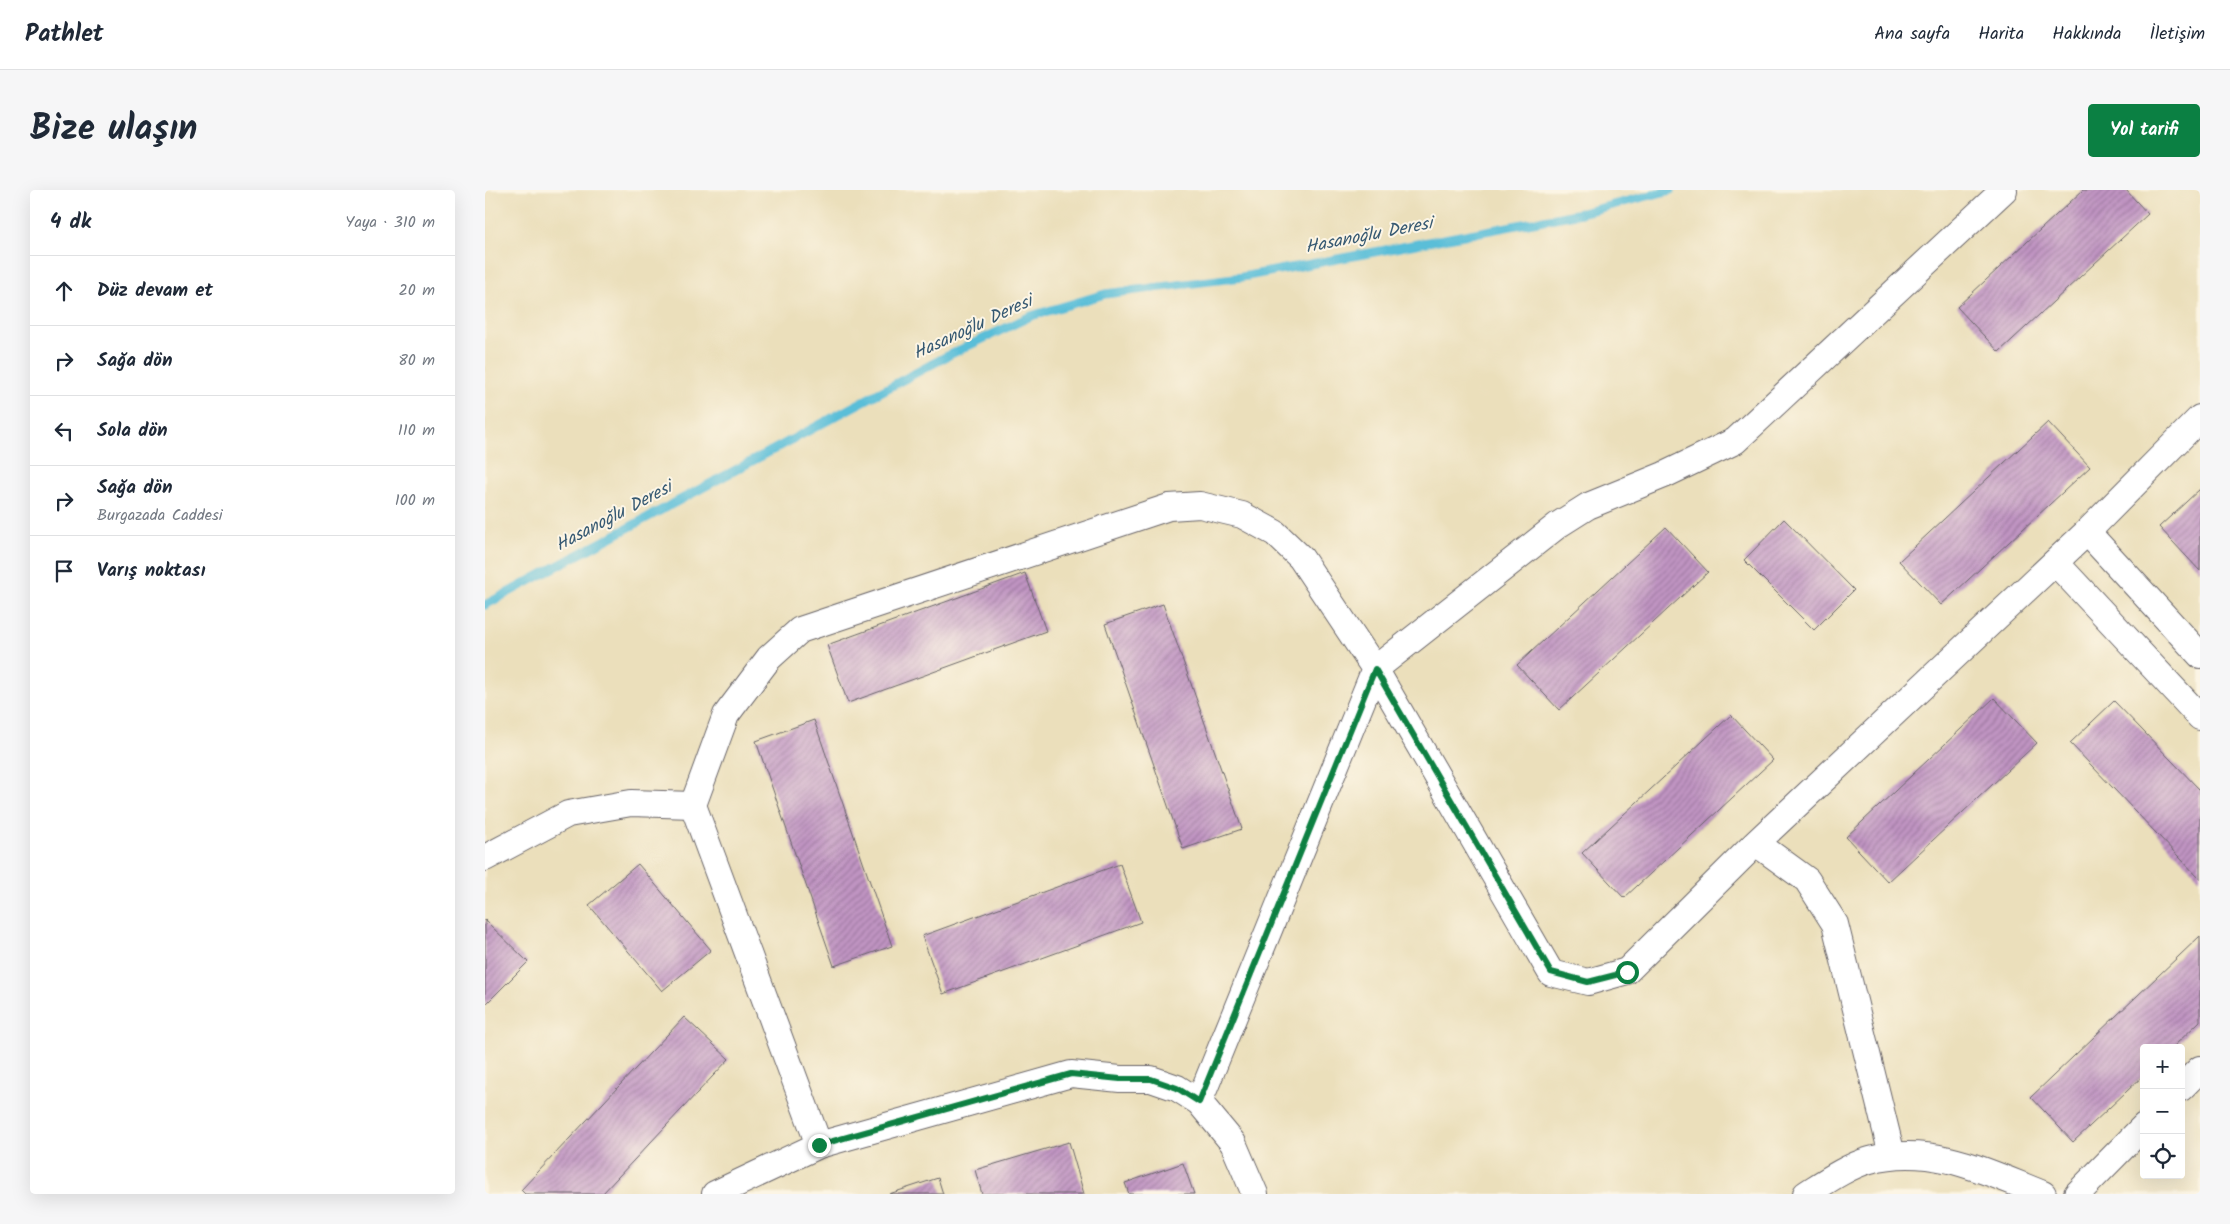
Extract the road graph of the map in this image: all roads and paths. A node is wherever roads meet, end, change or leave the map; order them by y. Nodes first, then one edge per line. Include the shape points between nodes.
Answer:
1 (2004, 190) edge
2 (2200, 418) edge
3 (2087, 532) junction
4 (2055, 562) junction
5 (2200, 654) edge
6 (1375, 669) junction
7 (2200, 717) edge
8 (693, 805) junction
9 (1756, 842) junction
10 (485, 858) edge
11 (2200, 1069) edge
12 (2185, 1084) edge
13 (1199, 1102) junction
14 (2140, 1130) edge
15 (819, 1145) junction
16 (1892, 1155) junction
17 (715, 1194) edge
18 (1255, 1194) edge
19 (1806, 1194) edge
20 (2043, 1194) edge
21 (2077, 1194) edge

1 - 6 street via 1735,441 1664,475 1587,506 1558,525
2 - 3 street
3 - 4 street
3 - 5 street
4 - 7 street
4 - 9 street
6 - 8 street via 1301,558 1275,533 1241,515 1225,511 1200,505 1169,507 800,630 769,658 727,715
6 - 9 street via 1551,972 1588,982 1627,972
6 - 13 street
8 - 10 street via 631,804 568,814
8 - 15 street
9 - 16 street via 1807,880 1835,924
11 - 12 street
13 - 15 street via 1177,1088 1151,1079 1071,1074
13 - 18 street via 1233,1143
14 - 21 street
15 - 17 street
16 - 19 street via 1868,1160
16 - 20 street via 1905,1153 1948,1158

